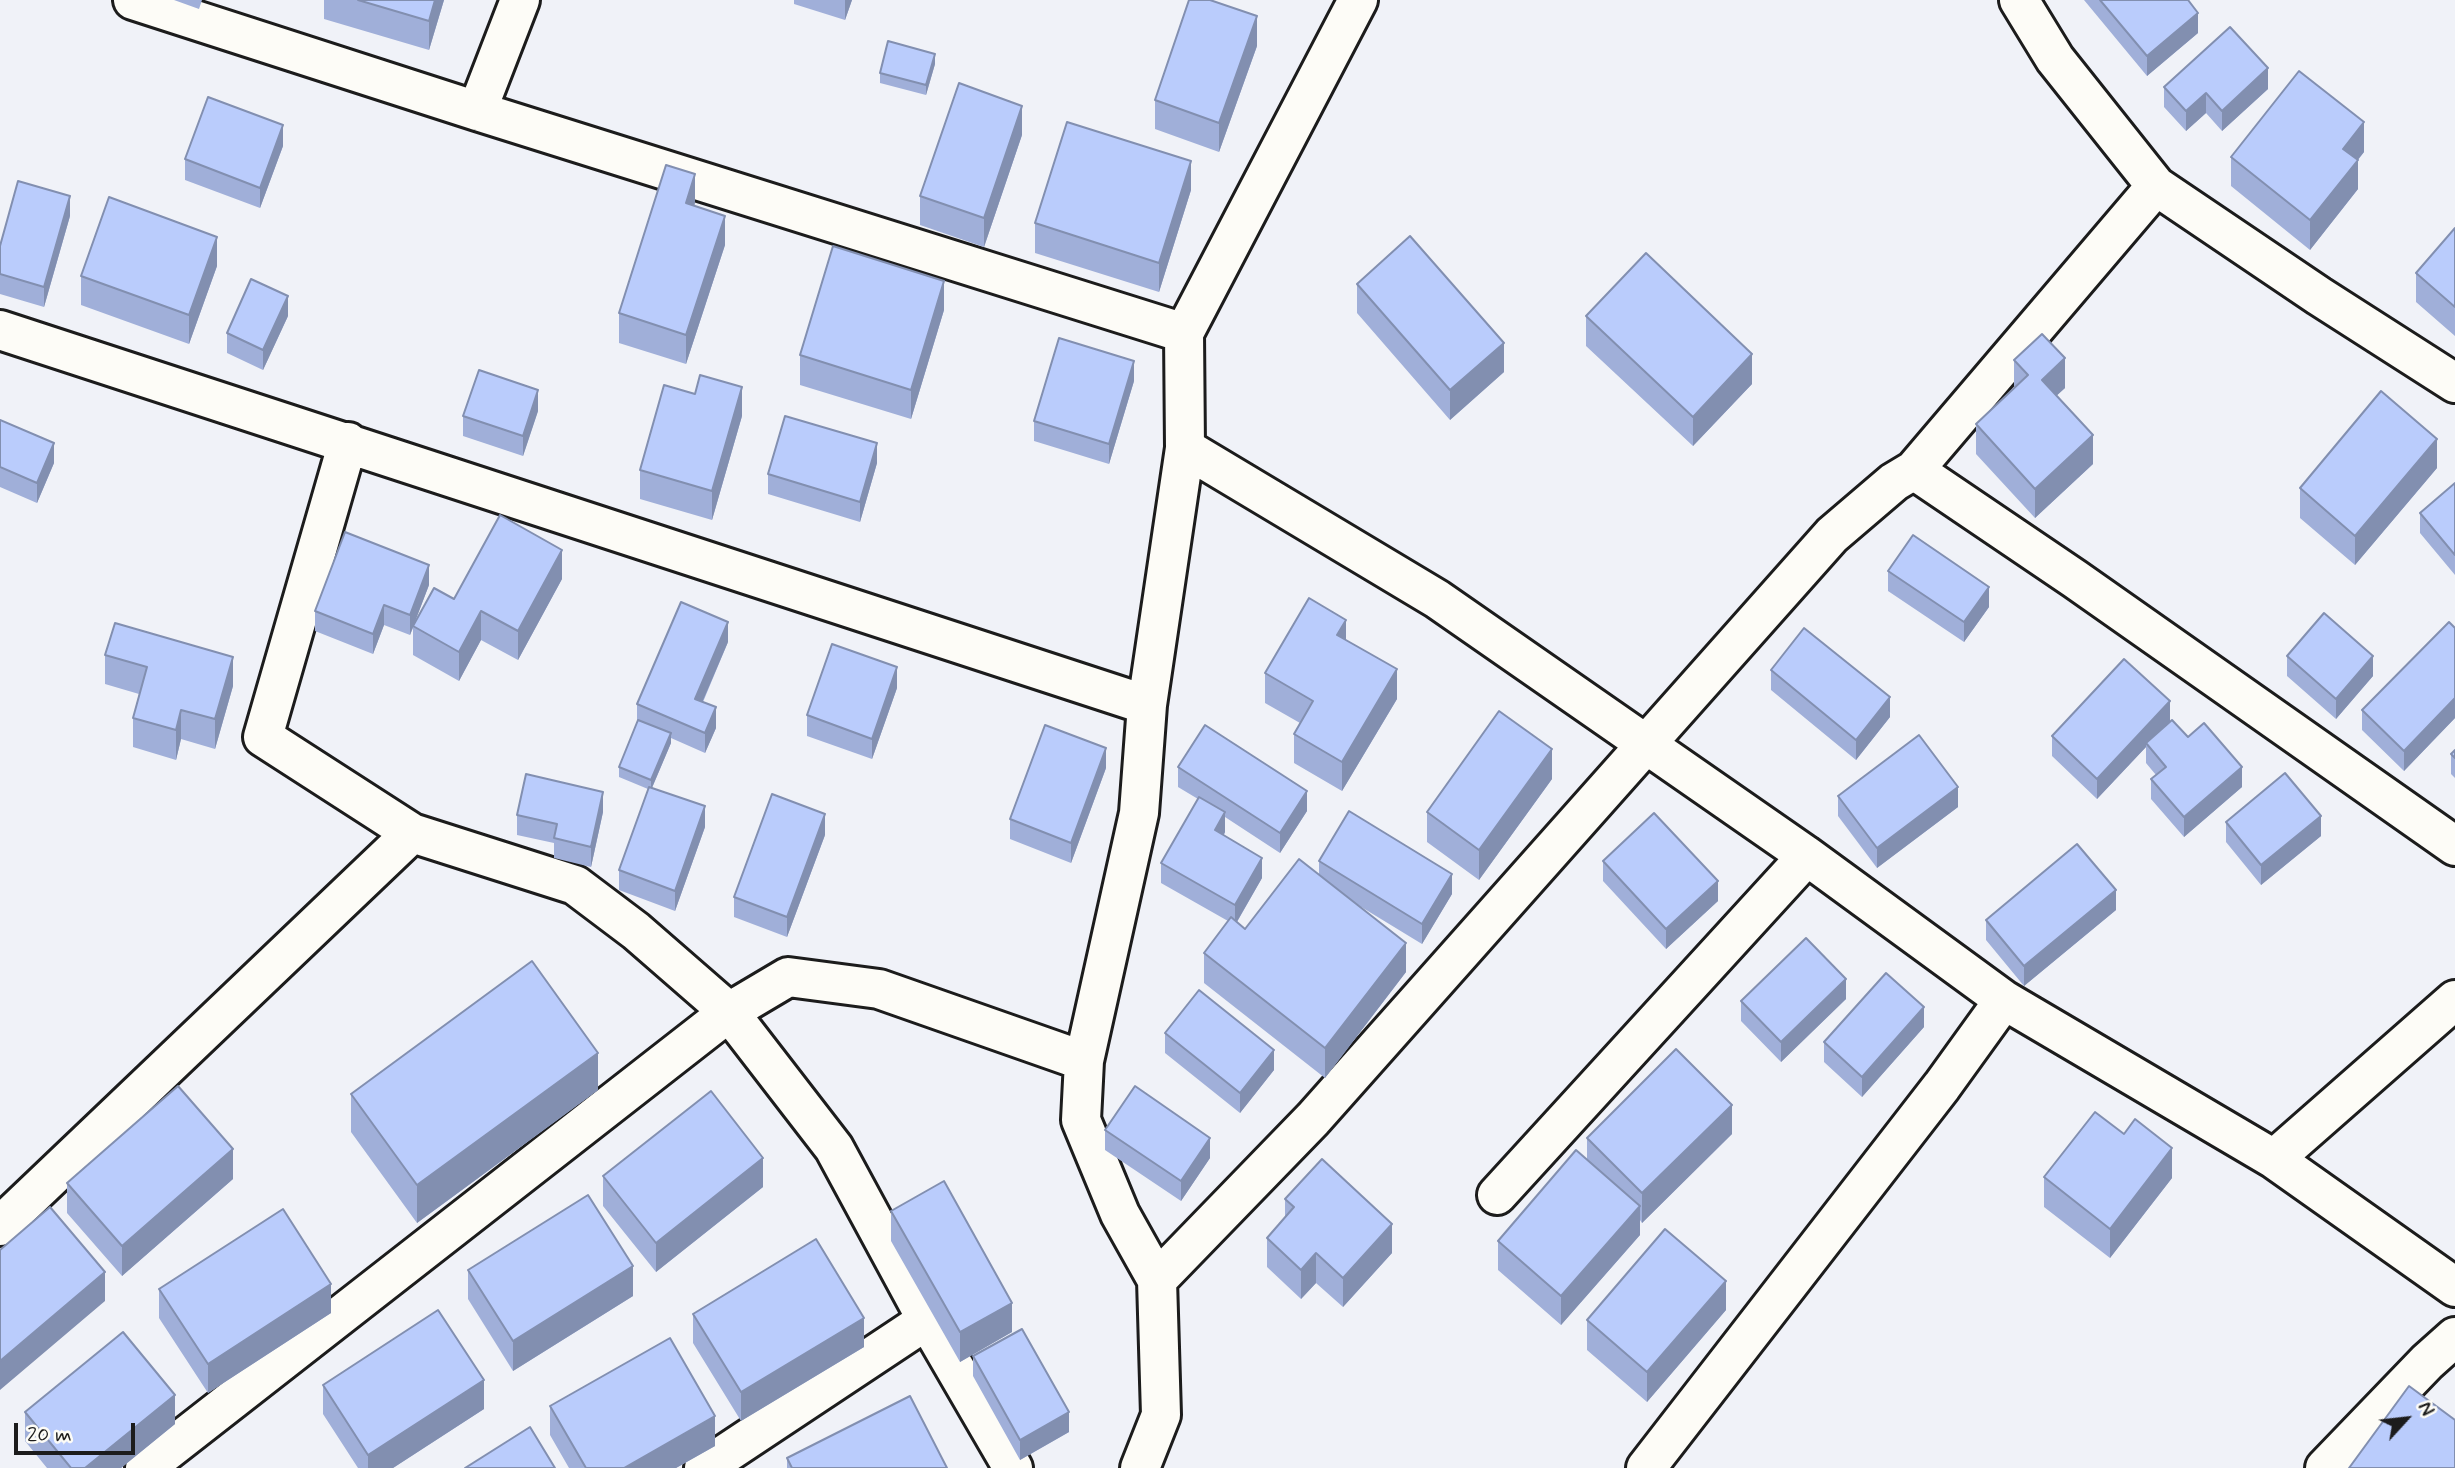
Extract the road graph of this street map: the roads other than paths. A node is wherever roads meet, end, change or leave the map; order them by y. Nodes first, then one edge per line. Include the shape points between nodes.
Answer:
1 (133, 0) edge
2 (520, 0) edge
3 (2018, 0) edge
4 (1343, 4) edge
5 (477, 111) junction
6 (2157, 186) junction
7 (0, 330) edge
8 (1184, 333) junction
9 (2455, 383) edge
10 (348, 442) junction
11 (1185, 448) junction
12 (1914, 470) junction
13 (1147, 705) junction
14 (1647, 745) junction
15 (412, 832) junction
16 (2455, 846) edge
17 (1807, 856) junction
18 (2455, 999) edge
19 (2004, 1000) junction
20 (729, 1012) junction
21 (1084, 1061) junction
22 (2274, 1159) junction
23 (1497, 1195) dead end
24 (0, 1226) edge
25 (1157, 1280) junction
26 (2455, 1287) edge
27 (928, 1320) junction
28 (2455, 1337) edge
29 (145, 1468) edge
30 (704, 1468) edge
31 (1013, 1468) edge
32 (1140, 1468) edge
33 (1646, 1468) edge
34 (2325, 1468) edge

1 - 5 street
2 - 5 street
3 - 6 street via 2055,59
4 - 8 street
5 - 8 street
6 - 9 street
6 - 12 street
7 - 10 street
8 - 11 street
10 - 13 street
10 - 15 street via 263,737
11 - 13 street
11 - 14 street via 1437,599
12 - 14 street via 1832,535
12 - 16 street
13 - 21 street via 1139,813
14 - 17 street
14 - 25 street via 1313,1119
15 - 20 street via 575,885
15 - 24 street
17 - 19 street
17 - 23 street
18 - 22 street
19 - 22 street
19 - 33 street
20 - 21 street via 788,977 879,989
20 - 27 street via 834,1148
20 - 29 street
21 - 25 street via 1081,1120 1120,1214
22 - 26 street
25 - 32 street via 1161,1415
27 - 30 street
27 - 31 street
28 - 34 street

